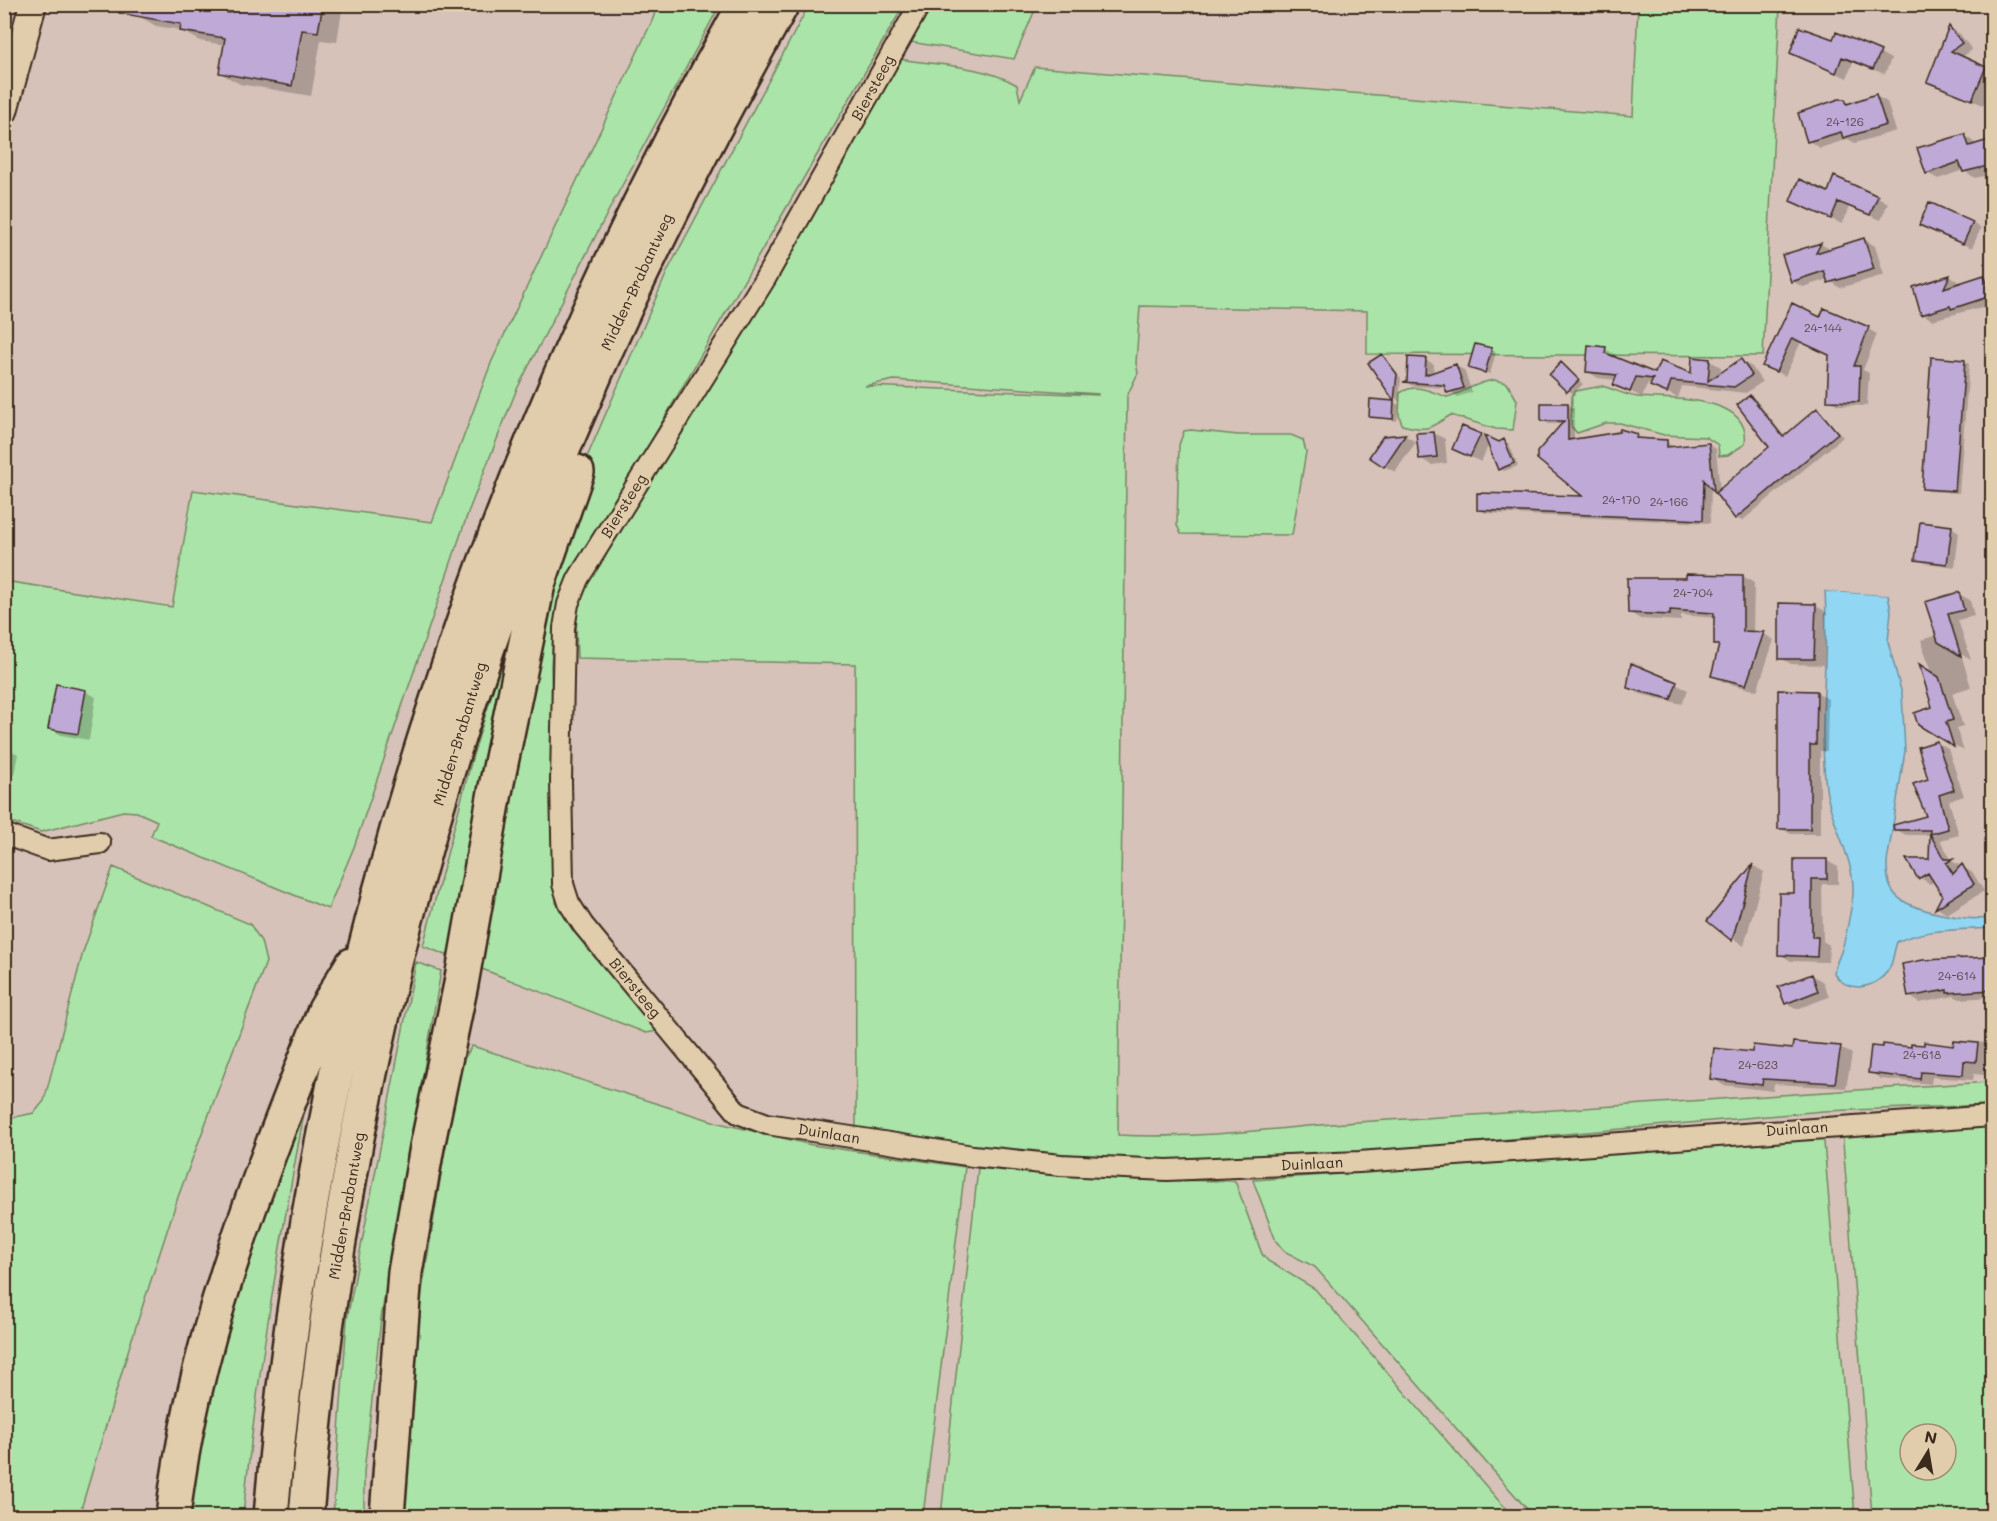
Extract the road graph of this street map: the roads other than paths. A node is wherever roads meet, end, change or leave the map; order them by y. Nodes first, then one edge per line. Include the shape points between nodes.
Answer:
1 (33, 4) edge
2 (745, 4) edge
3 (782, 4) edge
4 (920, 4) edge
5 (4, 111) edge
6 (623, 312) junction
7 (4, 834) edge
8 (100, 843) dead end
9 (367, 942) junction
10 (672, 1035) joint
11 (1992, 1116) edge
12 (173, 1516) edge
13 (271, 1516) edge
14 (306, 1516) edge
15 (387, 1516) edge

1 - 5 street
2 - 9 highway, Midden-Brabantweg via 641,199 584,319 495,533 418,757
3 - 6 highway, Midden-Brabantweg via 670,211
4 - 10 street, Biersteeg via 765,279 578,579 568,604 562,653 563,884 583,925
6 - 14 highway, Midden-Brabantweg via 505,597 449,765 399,943 339,1246
6 - 15 highway via 583,456 538,584 495,792 405,1272
7 - 8 street via 48,850
9 - 12 highway via 325,1011 213,1313 193,1394
9 - 13 highway, Midden-Brabantweg via 329,1104 306,1239 282,1404
10 - 11 street, Duinlaan via 738,1113 750,1120 973,1156 1061,1165 1167,1170 1276,1166

